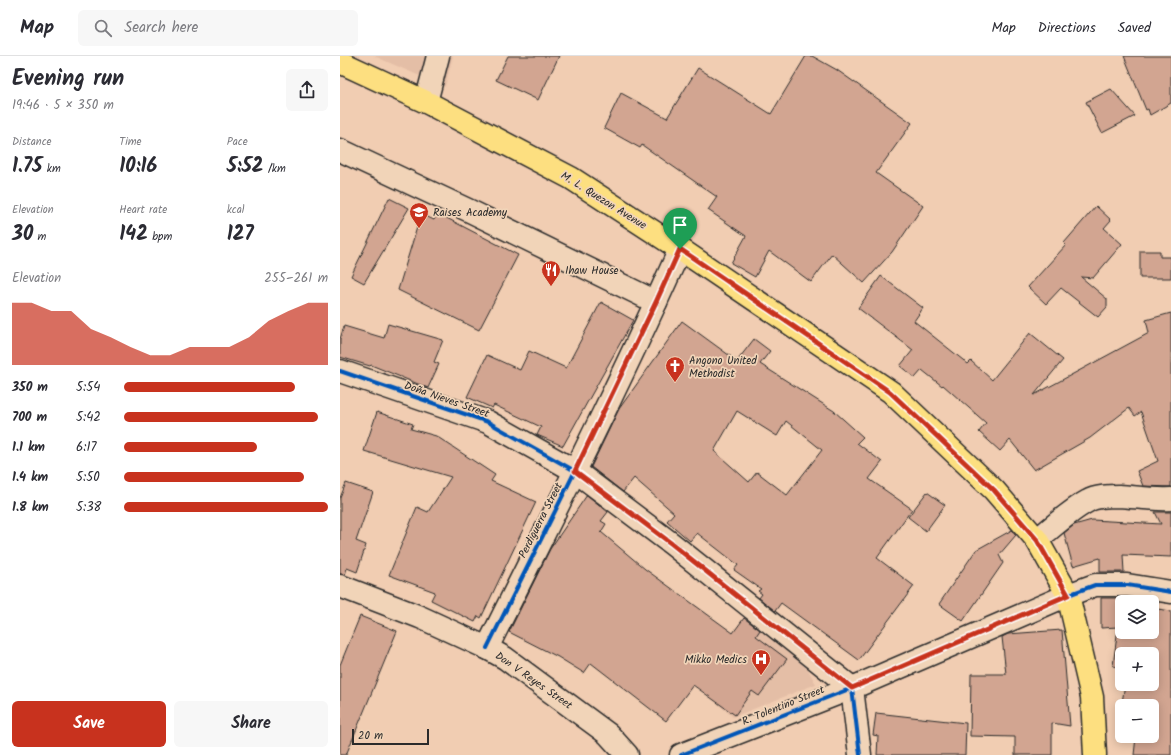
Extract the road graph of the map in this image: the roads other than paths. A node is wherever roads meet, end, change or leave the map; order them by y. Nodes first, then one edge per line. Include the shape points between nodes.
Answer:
1 (438, 56) edge
2 (340, 62) edge
3 (426, 102) junction
4 (340, 150) edge
5 (680, 249) junction
6 (656, 302) junction
7 (340, 371) edge
8 (575, 471) junction
9 (1171, 499) edge
10 (1037, 540) junction
11 (340, 586) edge
12 (1171, 592) edge
13 (1068, 595) junction
14 (487, 648) junction
15 (852, 688) junction
16 (627, 755) edge
17 (681, 755) edge
18 (860, 755) edge
19 (1095, 755) edge

1 - 3 street
2 - 3 main road, M. L. Quezon Avenue
3 - 5 main road, M. L. Quezon Avenue via 571,178
4 - 6 street via 478,214
5 - 6 street, Perdiguerra Street
5 - 10 main road, M. L. Quezon Avenue via 890,392 994,490
6 - 8 street, Perdiguerra Street
7 - 8 street, Doña Nieves Street via 488,422
8 - 14 street, Perdiguerra Street
8 - 15 street, Doña Nieves Street via 672,544
9 - 10 street via 1118,496 1089,500
10 - 13 main road, M. L. Quezon Avenue
11 - 14 street, Don V Reyes Street via 420,617
12 - 13 street, R. Tolentino Street via 1127,585 1095,585
13 - 15 street, R. Tolentino Street
13 - 19 main road, M. L. Quezon Avenue via 1092,697
14 - 16 street, Don V Reyes Street via 505,658 608,734
15 - 17 street, R. Tolentino Street
15 - 18 street

